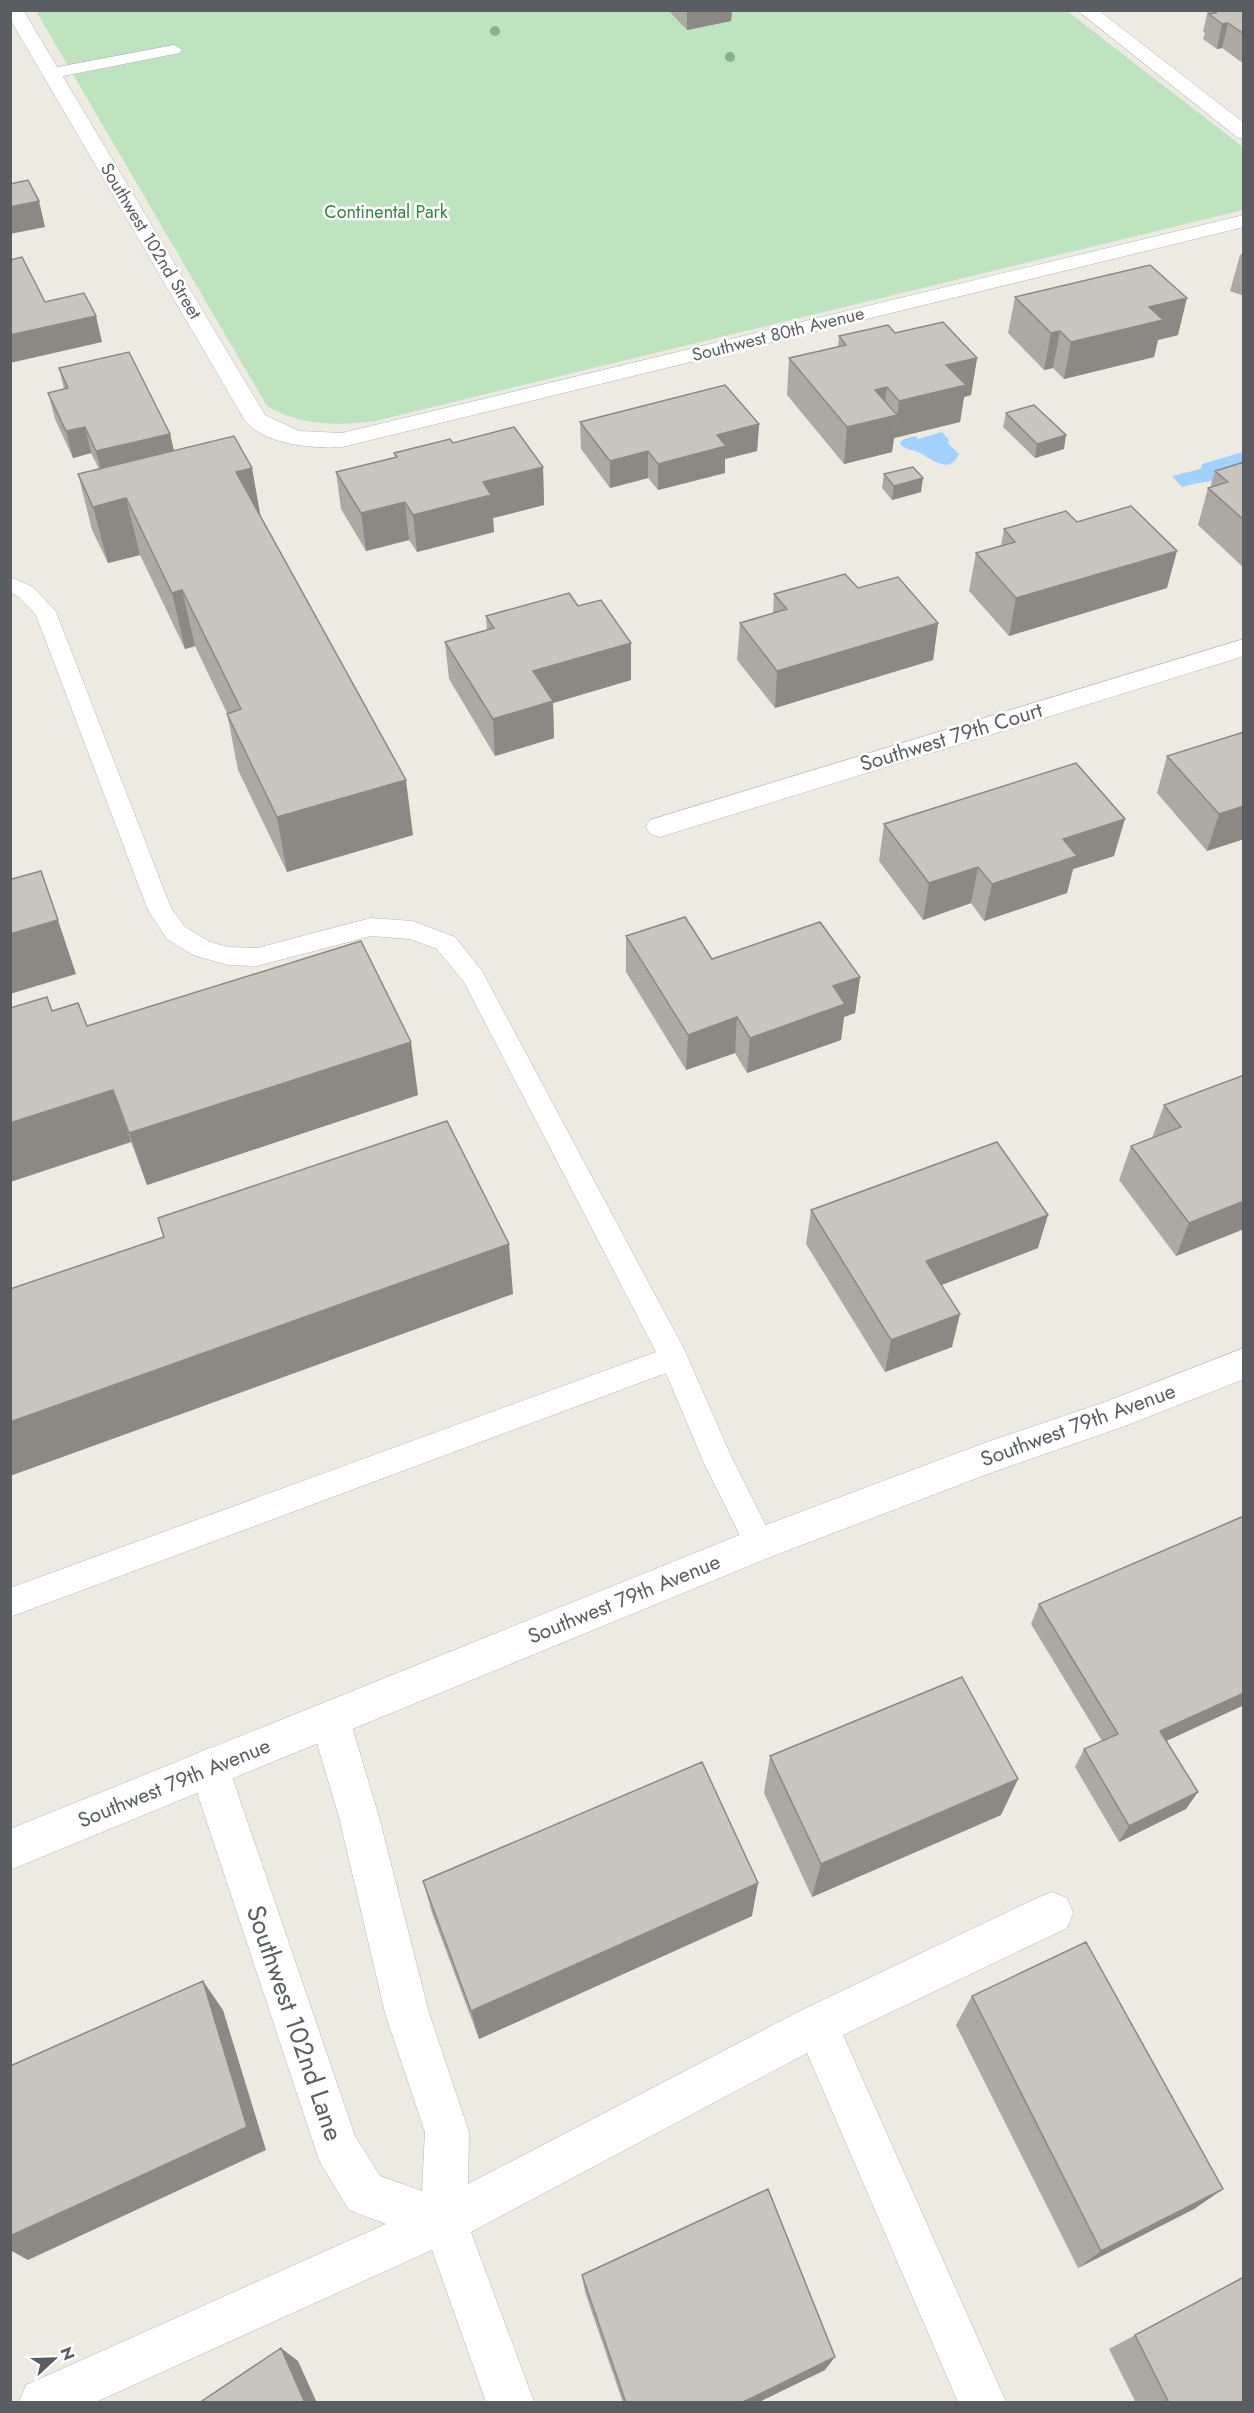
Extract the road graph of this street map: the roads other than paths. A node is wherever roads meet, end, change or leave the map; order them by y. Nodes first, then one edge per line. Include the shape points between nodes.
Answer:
1 (14, 10) edge
2 (1086, 10) edge
3 (174, 50) dead end
4 (52, 73) junction
5 (1244, 133) edge
6 (1244, 221) edge
7 (312, 441) joint
8 (10, 584) edge
9 (1244, 648) edge
10 (660, 827) dead end
11 (674, 1358) junction
12 (1244, 1363) edge
13 (760, 1544) junction
14 (10, 1603) edge
15 (330, 1720) junction
16 (209, 1768) junction
17 (10, 1850) edge
18 (1052, 1913) dead end
19 (817, 2025) junction
20 (444, 2221) junction
21 (43, 2403) edge
22 (510, 2403) edge
23 (982, 2403) edge

1 - 4 street, Southwest 102nd Street
2 - 5 street
3 - 4 lane
4 - 7 street, Southwest 102nd Street via 256,418 276,433
6 - 7 street, Southwest 80th Avenue via 342,440
8 - 11 lane via 26,592 46,612 160,910 176,933 202,949 228,956 257,957 371,927 412,930 446,943 473,977
9 - 10 street, Southwest 79th Court
11 - 13 lane via 718,1461
11 - 14 lane
12 - 13 street, Southwest 79th Avenue
13 - 15 street, Southwest 79th Avenue
15 - 16 street, Southwest 79th Avenue
15 - 20 street via 359,1817 407,2013 447,2132
16 - 17 street, Southwest 79th Avenue
16 - 20 street, Southwest 102nd Lane via 337,2148 365,2194
18 - 19 street
19 - 20 street
19 - 23 street
20 - 21 street
20 - 22 street

